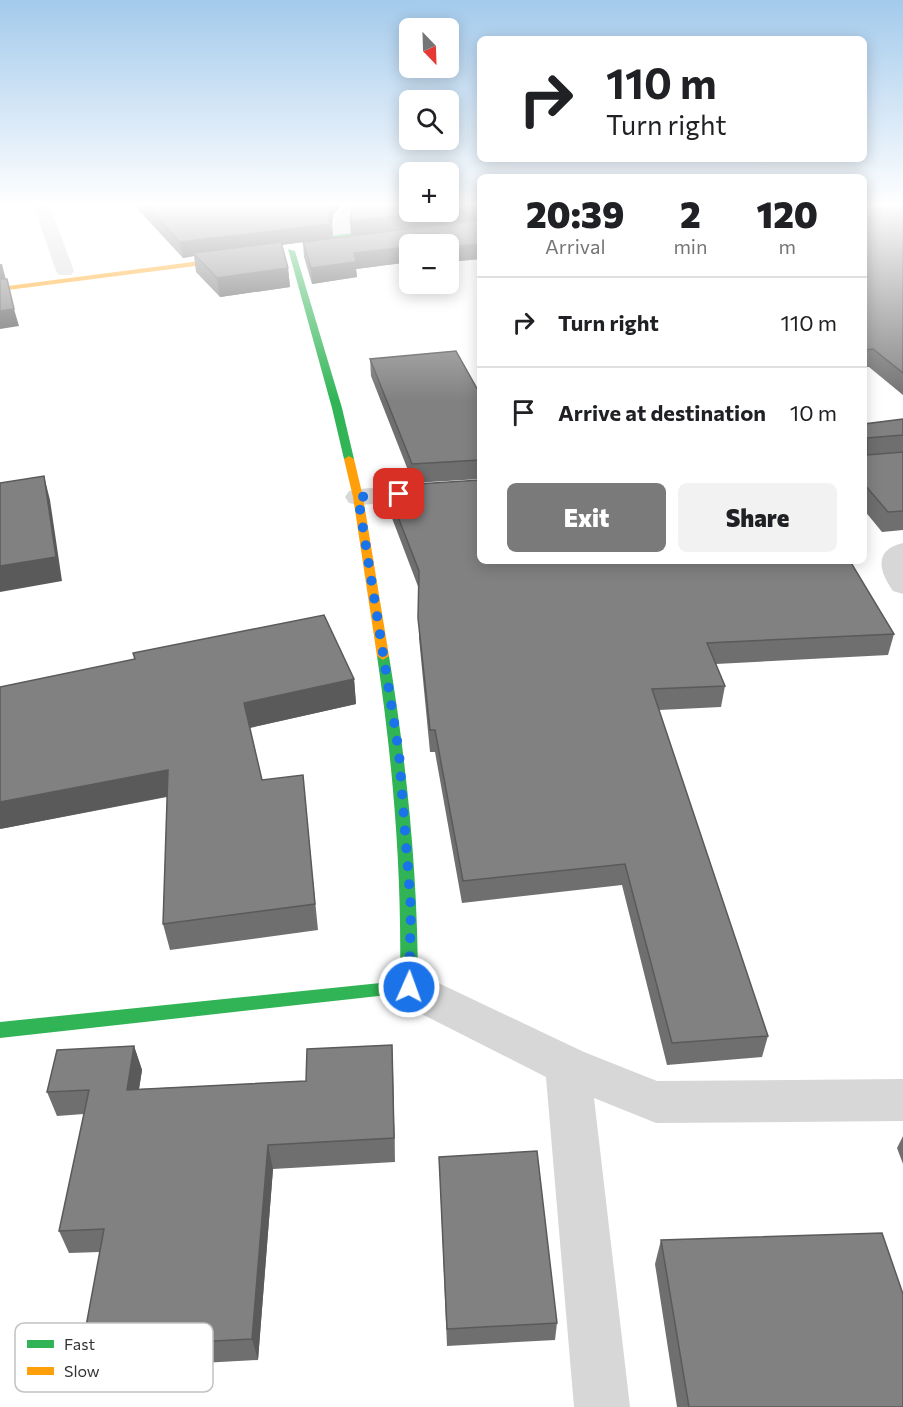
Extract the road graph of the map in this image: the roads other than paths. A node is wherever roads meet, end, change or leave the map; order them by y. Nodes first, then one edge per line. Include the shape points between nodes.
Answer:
1 (75, 270) edge
2 (146, 270) edge
3 (289, 270) edge
4 (65, 271) joint
5 (0, 279) edge
6 (0, 289) edge
7 (477, 489) edge
8 (358, 497) junction
9 (903, 551) edge
10 (903, 585) edge
11 (409, 987) junction
12 (0, 1030) edge
13 (568, 1066) junction
14 (903, 1100) edge
15 (602, 1407) edge

1 - 4 street
2 - 6 street
3 - 8 street via 337,408
4 - 5 street
7 - 8 street
8 - 11 street via 399,753 411,909
9 - 10 street via 897,554 896,575
11 - 12 street
11 - 13 street
13 - 14 street via 656,1102
13 - 15 street

